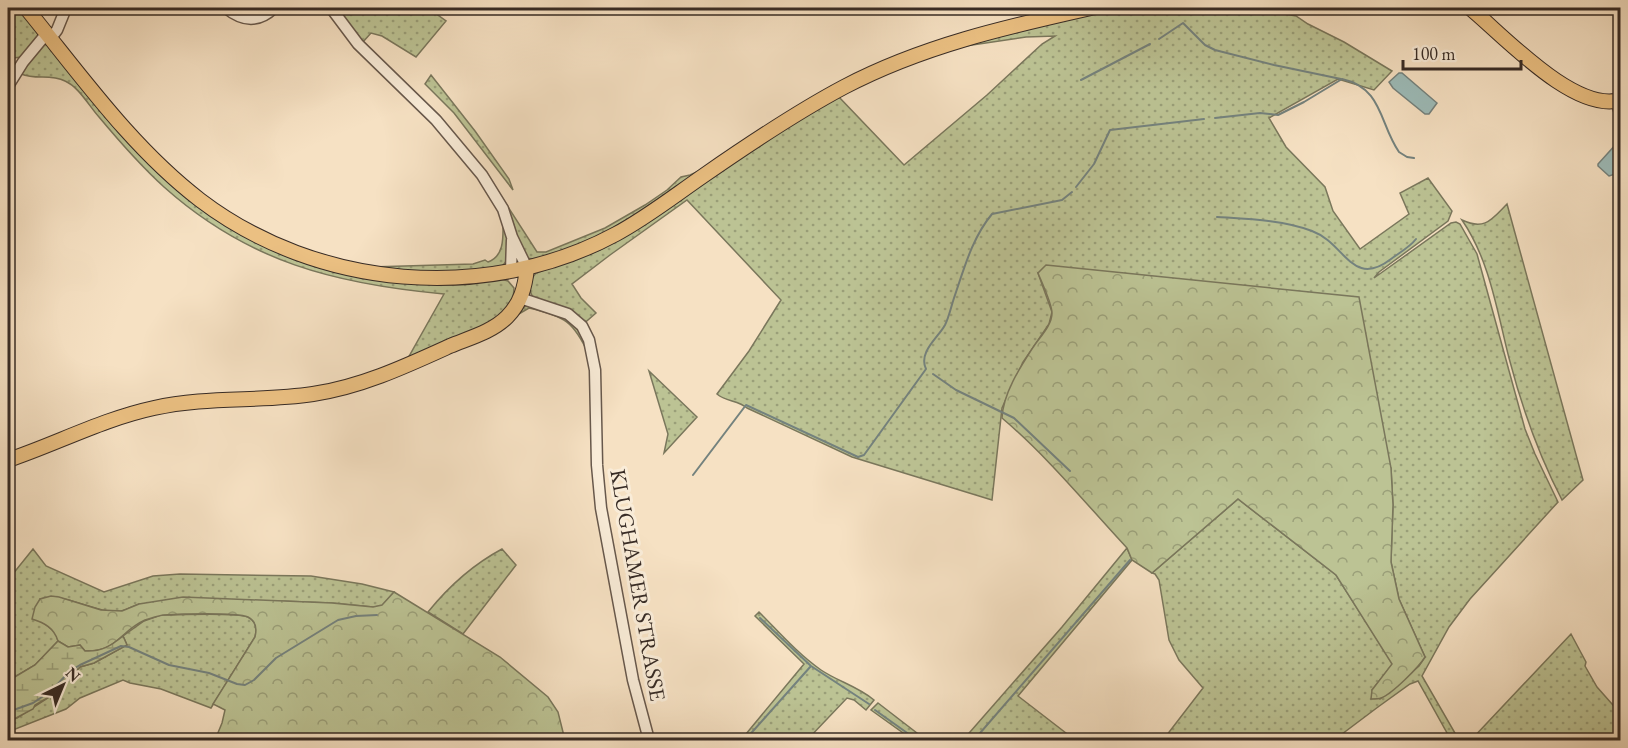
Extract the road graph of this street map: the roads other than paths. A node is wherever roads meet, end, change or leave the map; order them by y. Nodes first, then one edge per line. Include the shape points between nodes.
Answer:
1 (26, 8) edge
2 (66, 8) edge
3 (226, 8) edge
4 (274, 8) edge
5 (330, 8) edge
6 (1091, 8) edge
7 (1470, 8) edge
8 (49, 35) junction
9 (8, 86) edge
10 (1619, 105) edge
11 (512, 237) junction
12 (527, 268) junction
13 (511, 271) junction
14 (520, 298) junction
15 (8, 460) edge
16 (649, 741) edge

1 - 8 main road
2 - 8 street via 57,30
3 - 4 street via 239,17 253,19
5 - 11 street via 358,44 466,155 498,199
6 - 12 main road via 966,37 878,70 794,115 618,233 557,260
7 - 10 main road via 1554,79 1590,99
8 - 9 street via 23,62
8 - 13 main road via 158,163 199,199 263,238 330,263 395,276 446,278
11 - 12 street
11 - 13 street
12 - 13 main road
12 - 14 main road
13 - 14 main road
14 - 15 main road via 510,314 492,328 349,386 312,394 153,408
14 - 16 street, KLUGHAMER STRASSE via 568,314 582,326 589,340 595,370 601,508 633,681

